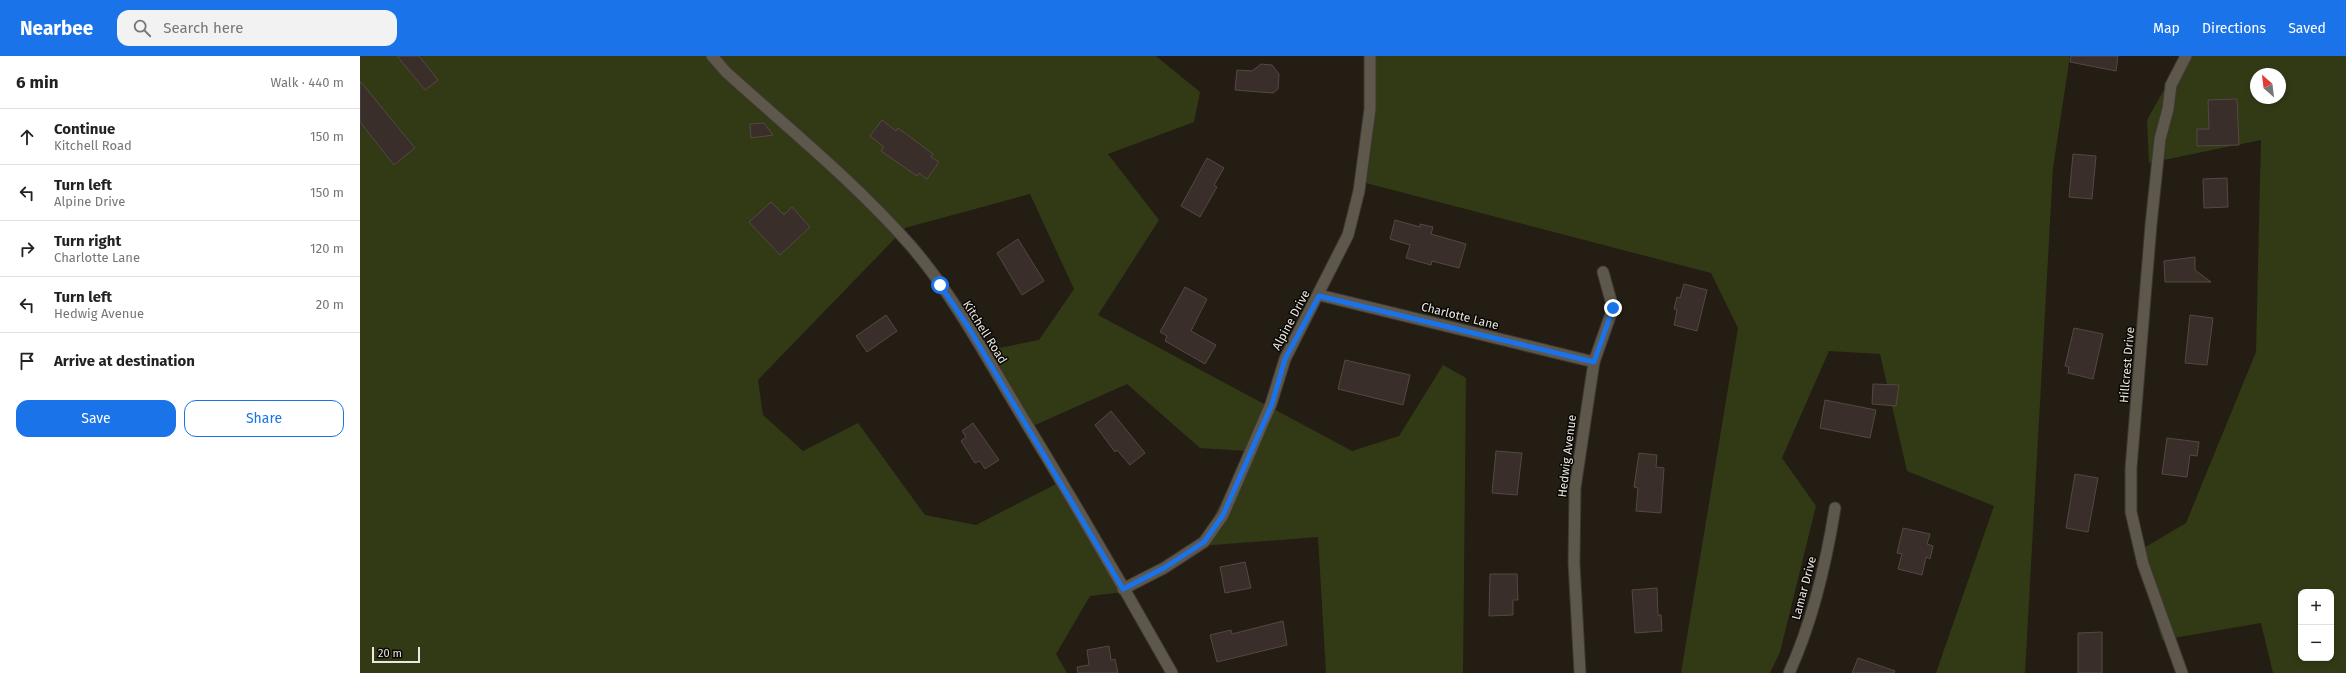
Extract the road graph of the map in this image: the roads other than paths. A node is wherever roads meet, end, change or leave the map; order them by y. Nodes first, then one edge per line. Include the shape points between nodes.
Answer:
1 (712, 56) edge
2 (1370, 56) edge
3 (2186, 56) edge
4 (1603, 272) dead end
5 (1319, 296) junction
6 (1594, 362) junction
7 (1835, 508) dead end
8 (1123, 589) junction
9 (1172, 673) edge
10 (1580, 673) edge
11 (1789, 673) edge
12 (2182, 673) edge

1 - 8 street, Kitchell Road via 726,72 862,194 911,247 967,325
2 - 5 street, Alpine Drive via 1370,109 1359,191 1348,235
3 - 12 street, Hillcrest Drive via 2171,85 2160,139 2132,460 2130,512 2143,564
4 - 6 street, Hedwig Avenue via 1613,308
5 - 6 street, Charlotte Lane
5 - 8 street, Alpine Drive via 1285,359 1272,404 1223,515 1204,542 1164,568
6 - 10 street, Hedwig Avenue via 1574,488 1574,563
7 - 11 street, Lamar Drive via 1822,577 1807,627
8 - 9 street, Kitchell Road

